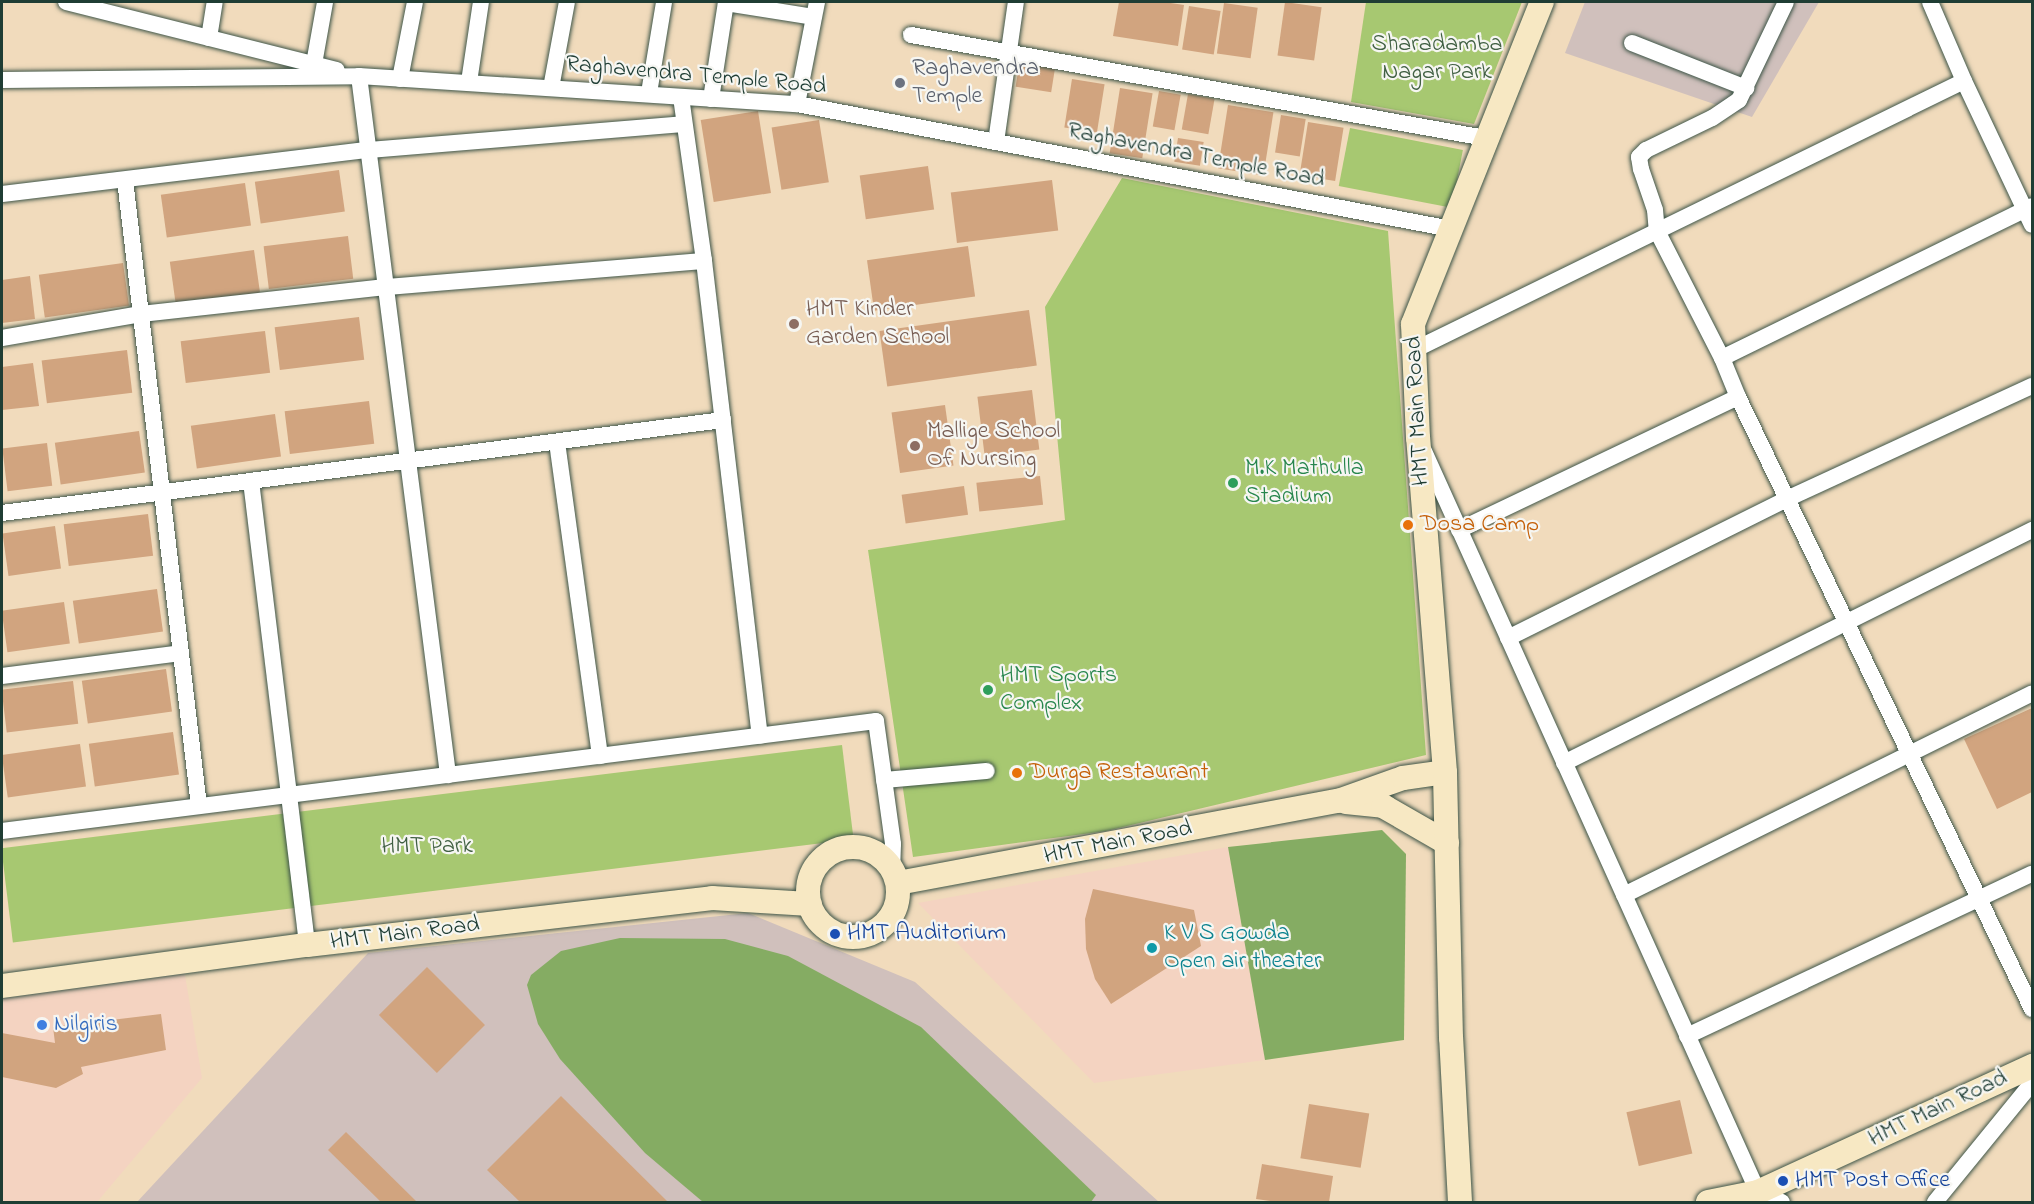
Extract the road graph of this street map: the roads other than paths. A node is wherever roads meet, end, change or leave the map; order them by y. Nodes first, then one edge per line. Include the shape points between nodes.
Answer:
1 (66, 2) edge
2 (215, 2) edge
3 (325, 2) edge
4 (415, 2) edge
5 (481, 2) edge
6 (567, 2) edge
7 (664, 2) edge
8 (726, 2) edge
9 (1016, 2) edge
10 (1542, 2) edge
11 (1786, 2) edge
12 (1930, 2) edge
13 (121, 8) edge
14 (815, 9) edge
15 (910, 34) dead end
16 (209, 38) junction
17 (1632, 43) dead end
18 (1008, 52) junction
19 (314, 64) junction
20 (359, 76) junction
21 (400, 79) junction
22 (2, 80) edge
23 (1964, 81) junction
24 (469, 82) junction
25 (551, 88) junction
26 (1746, 88) junction
27 (649, 93) junction
28 (681, 97) junction
29 (711, 99) junction
30 (796, 104) junction
31 (684, 124) junction
32 (1485, 138) junction
33 (996, 142) junction
34 (368, 150) junction
35 (125, 180) junction
36 (2, 194) edge
37 (2029, 207) edge
38 (2032, 225) edge
39 (1451, 229) junction
40 (1657, 231) junction
41 (704, 261) junction
42 (386, 287) junction
43 (141, 314) junction
44 (2, 338) edge
45 (1414, 350) junction
46 (1722, 358) junction
47 (2032, 386) edge
48 (1738, 397) junction
49 (723, 420) junction
50 (1418, 438) junction
51 (556, 442) junction
52 (408, 461) junction
53 (251, 481) junction
54 (162, 492) junction
55 (1787, 500) junction
56 (2, 513) edge
57 (1459, 530) junction
58 (2032, 530) edge
59 (1846, 622) junction
60 (1508, 638) junction
61 (181, 653) junction
62 (2, 676) edge
63 (2032, 693) edge
64 (760, 736) junction
65 (1909, 753) junction
66 (600, 756) junction
67 (1564, 763) junction
68 (987, 771) dead end
69 (1445, 772) junction
70 (448, 775) junction
71 (884, 780) junction
72 (289, 795) junction
73 (1338, 801) junction
74 (199, 806) junction
75 (2, 831) edge
76 (1447, 843) junction
77 (2032, 874) edge
78 (895, 875) junction
79 (1624, 895) junction
80 (1979, 898) junction
81 (810, 904) junction
82 (307, 945) junction
83 (2, 986) edge
84 (2032, 1009) edge
85 (1687, 1036) junction
86 (2032, 1066) edge
87 (2032, 1083) edge
88 (1758, 1192) junction
89 (1460, 1203) edge
90 (1708, 1203) edge
91 (1782, 1203) edge
92 (1935, 1203) edge

1 - 13 street
2 - 16 street
3 - 19 street
4 - 21 street
5 - 24 street
6 - 25 street
7 - 27 street
8 - 14 street
8 - 29 street
9 - 18 street
10 - 32 street, HMT Main Road
11 - 26 street
12 - 23 street
13 - 16 street
14 - 30 street
15 - 18 street
16 - 19 street
17 - 26 street
18 - 32 street
18 - 33 street
19 - 20 street
20 - 21 street, Raghavendra Temple Road
20 - 22 street
20 - 34 street
21 - 24 street, Raghavendra Temple Road
23 - 37 street
23 - 40 street
24 - 25 street, Raghavendra Temple Road
25 - 27 street, Raghavendra Temple Road
26 - 40 street via 1739,100 1712,118 1646,150 1640,157
27 - 28 street, Raghavendra Temple Road
28 - 29 street, Raghavendra Temple Road
28 - 31 street
29 - 30 street, Raghavendra Temple Road
30 - 33 street, Raghavendra Temple Road
31 - 34 street
31 - 41 street
32 - 39 street, HMT Main Road
33 - 39 street, Raghavendra Temple Road
34 - 35 street
34 - 42 street
35 - 36 street
35 - 43 street
37 - 38 street
37 - 46 street
39 - 45 street, HMT Main Road via 1413,324
40 - 45 street
40 - 46 street
41 - 42 street
41 - 49 street
42 - 43 street
42 - 52 street
43 - 44 street
43 - 54 street
45 - 50 street, HMT Main Road
46 - 48 street
47 - 55 street
48 - 55 street
48 - 57 street
49 - 51 street
49 - 64 street
50 - 57 street
50 - 69 street, HMT Main Road
51 - 52 street
51 - 66 street
52 - 53 street
52 - 70 street
53 - 54 street
53 - 72 street
54 - 56 street
54 - 61 street
55 - 59 street
55 - 60 street
57 - 60 street
58 - 59 street
59 - 65 street
59 - 67 street
60 - 67 street
61 - 62 street
61 - 74 street
63 - 65 street
64 - 66 street
64 - 71 street via 876,721
65 - 79 street
65 - 80 street
66 - 70 street
67 - 79 street
68 - 71 street
69 - 73 street, HMT Main Road via 1403,778
69 - 76 street, HMT Main Road
70 - 72 street
71 - 78 street
72 - 74 street
72 - 82 street
73 - 76 street, HMT Main Road via 1383,806
73 - 78 street, HMT Main Road
74 - 75 street
76 - 89 street, HMT Main Road via 1451,1038
77 - 80 street
78 - 81 street via 881,856 867,848 850,846 835,850 821,858 812,871 807,889
78 - 81 street via 896,908 887,922 867,936 835,934 821,926 811,914
79 - 85 street
80 - 84 street
80 - 85 street
81 - 82 street, HMT Main Road via 712,898
82 - 83 street, HMT Main Road
85 - 88 street
86 - 88 street, HMT Main Road
87 - 92 street
88 - 90 street, HMT Main Road
88 - 91 street

